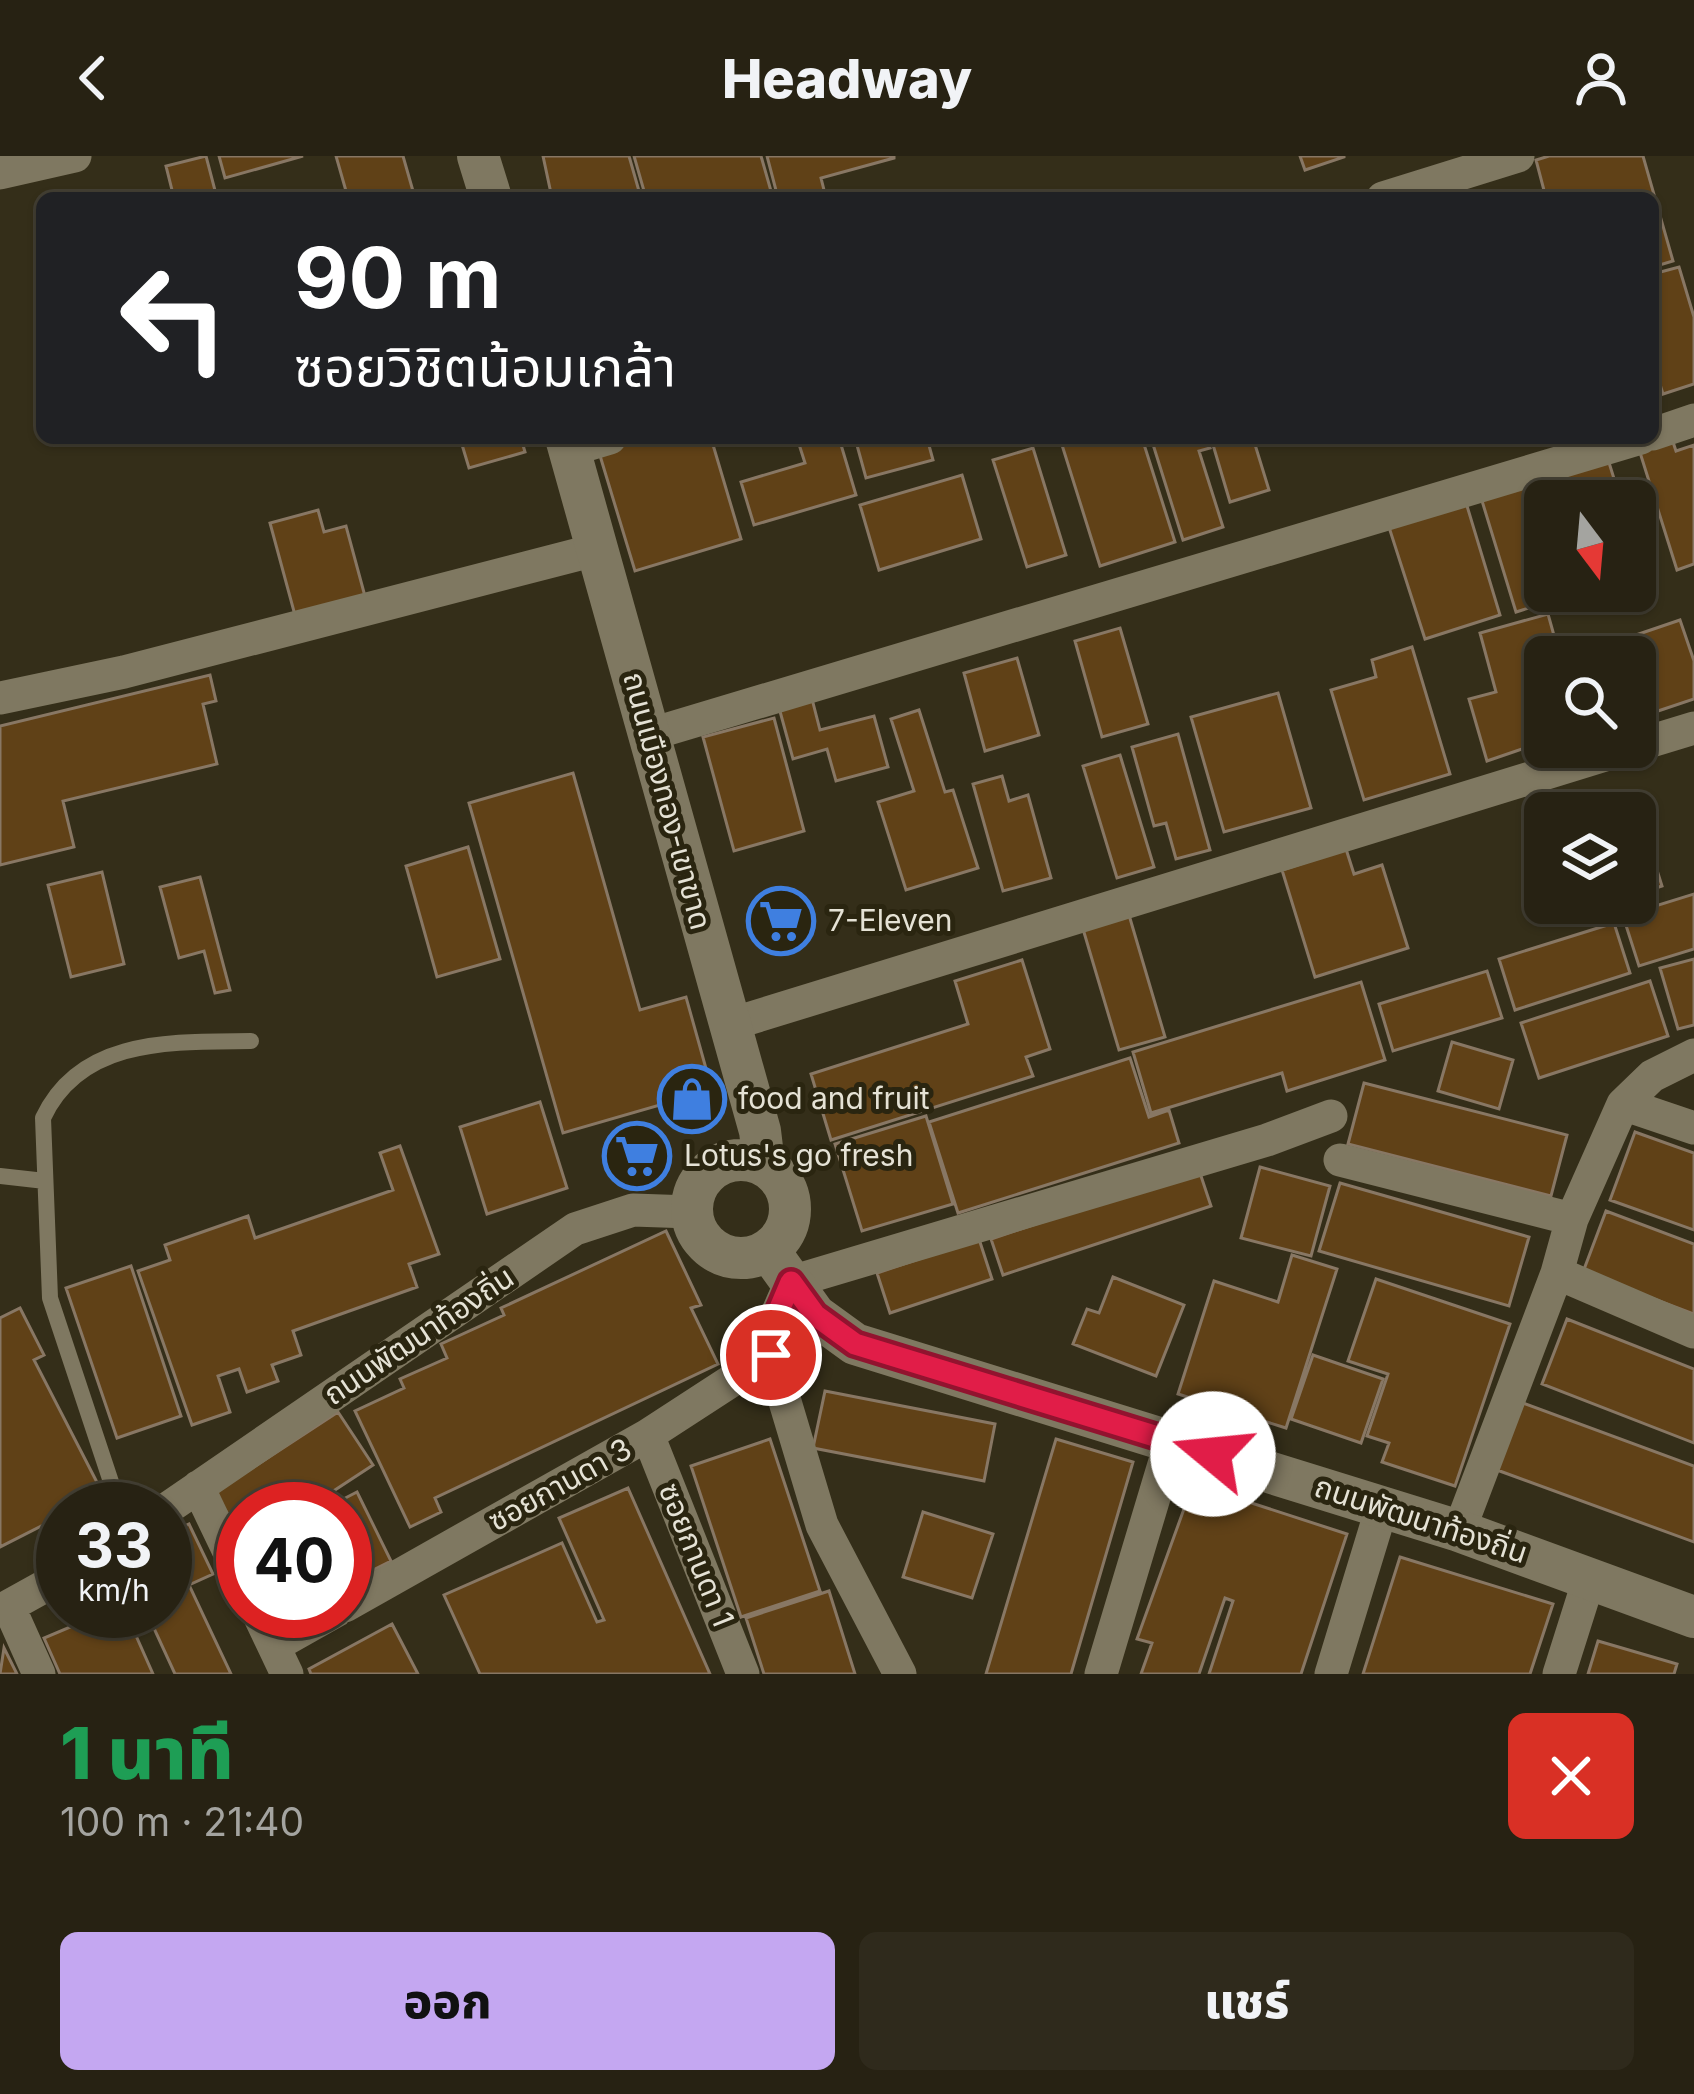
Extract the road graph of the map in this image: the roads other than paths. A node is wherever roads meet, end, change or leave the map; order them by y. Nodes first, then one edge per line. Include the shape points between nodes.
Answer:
1 (74, 156) edge
2 (1518, 156) edge
3 (0, 173) edge
4 (1402, 192) edge
5 (1694, 420) edge
6 (1659, 432) edge
7 (582, 444) edge
8 (1622, 444) edge
9 (598, 549) junction
10 (0, 698) edge
11 (1694, 728) edge
12 (649, 735) junction
13 (1656, 739) edge
14 (1562, 768) edge
15 (728, 1025) junction
16 (251, 1040) dead end
17 (1694, 1055) edge
18 (1623, 1104) junction
19 (1330, 1116) dead end
20 (1694, 1128) edge
21 (1340, 1160) dead end
22 (764, 1164) junction
23 (0, 1176) edge
24 (45, 1181) junction
25 (691, 1212) junction
26 (1572, 1219) junction
27 (780, 1266) junction
28 (1557, 1273) junction
29 (1694, 1333) edge
30 (771, 1355) junction
31 (648, 1435) junction
32 (1171, 1441) junction
33 (111, 1482) edge
34 (198, 1487) junction
35 (192, 1491) edge
36 (1382, 1507) junction
37 (216, 1525) edge
38 (1459, 1531) junction
39 (1590, 1576) junction
40 (36, 1591) edge
41 (372, 1591) edge
42 (4, 1609) edge
43 (1694, 1617) edge
44 (305, 1638) edge
45 (280, 1660) edge
46 (39, 1674) edge
47 (743, 1674) edge
48 (900, 1674) edge
49 (1100, 1674) edge
50 (1331, 1674) edge
51 (1559, 1674) edge

1 - 3 street
2 - 4 street
5 - 6 street
7 - 9 street, ถนนเมืองทอง-เขาขาด
8 - 12 street
9 - 10 street
9 - 12 street, ถนนเมืองทอง-เขาขาด
11 - 13 street
12 - 15 street, ถนนเมืองทอง-เขาขาด
14 - 15 street
15 - 22 street, ถนนเมืองทอง-เขาขาด
16 - 24 lane via 130,1048 84,1065 43,1118
17 - 18 street via 1652,1076
18 - 20 street
18 - 26 street
19 - 27 street via 1267,1140
21 - 26 street
22 - 25 street via 738,1159 714,1167 696,1187
22 - 27 street via 783,1182 791,1206
23 - 24 lane
24 - 33 lane via 50,1298
25 - 27 street via 699,1237 718,1254
25 - 34 street, ถนนพัฒนาท้องถิ่น via 633,1210 575,1228
26 - 28 street
27 - 30 street
27 - 32 street, ถนนพัฒนาท้องถิ่น via 815,1315 855,1344
28 - 29 street
28 - 38 street
30 - 31 street, ซอยกานดา 3
30 - 48 street via 822,1525
31 - 41 street, ซอยกานดา 3
31 - 47 street, ซอยกานดา 1
32 - 36 street, ถนนพัฒนาท้องถิ่น
32 - 49 street
34 - 35 street, ถนนพัฒนาท้องถิ่น
34 - 37 street
36 - 38 street, ถนนพัฒนาท้องถิ่น
36 - 50 street
38 - 39 street, ถนนพัฒนาท้องถิ่น
39 - 43 street, ถนนพัฒนาท้องถิ่น
39 - 51 street
40 - 42 street
42 - 46 street
44 - 45 street

